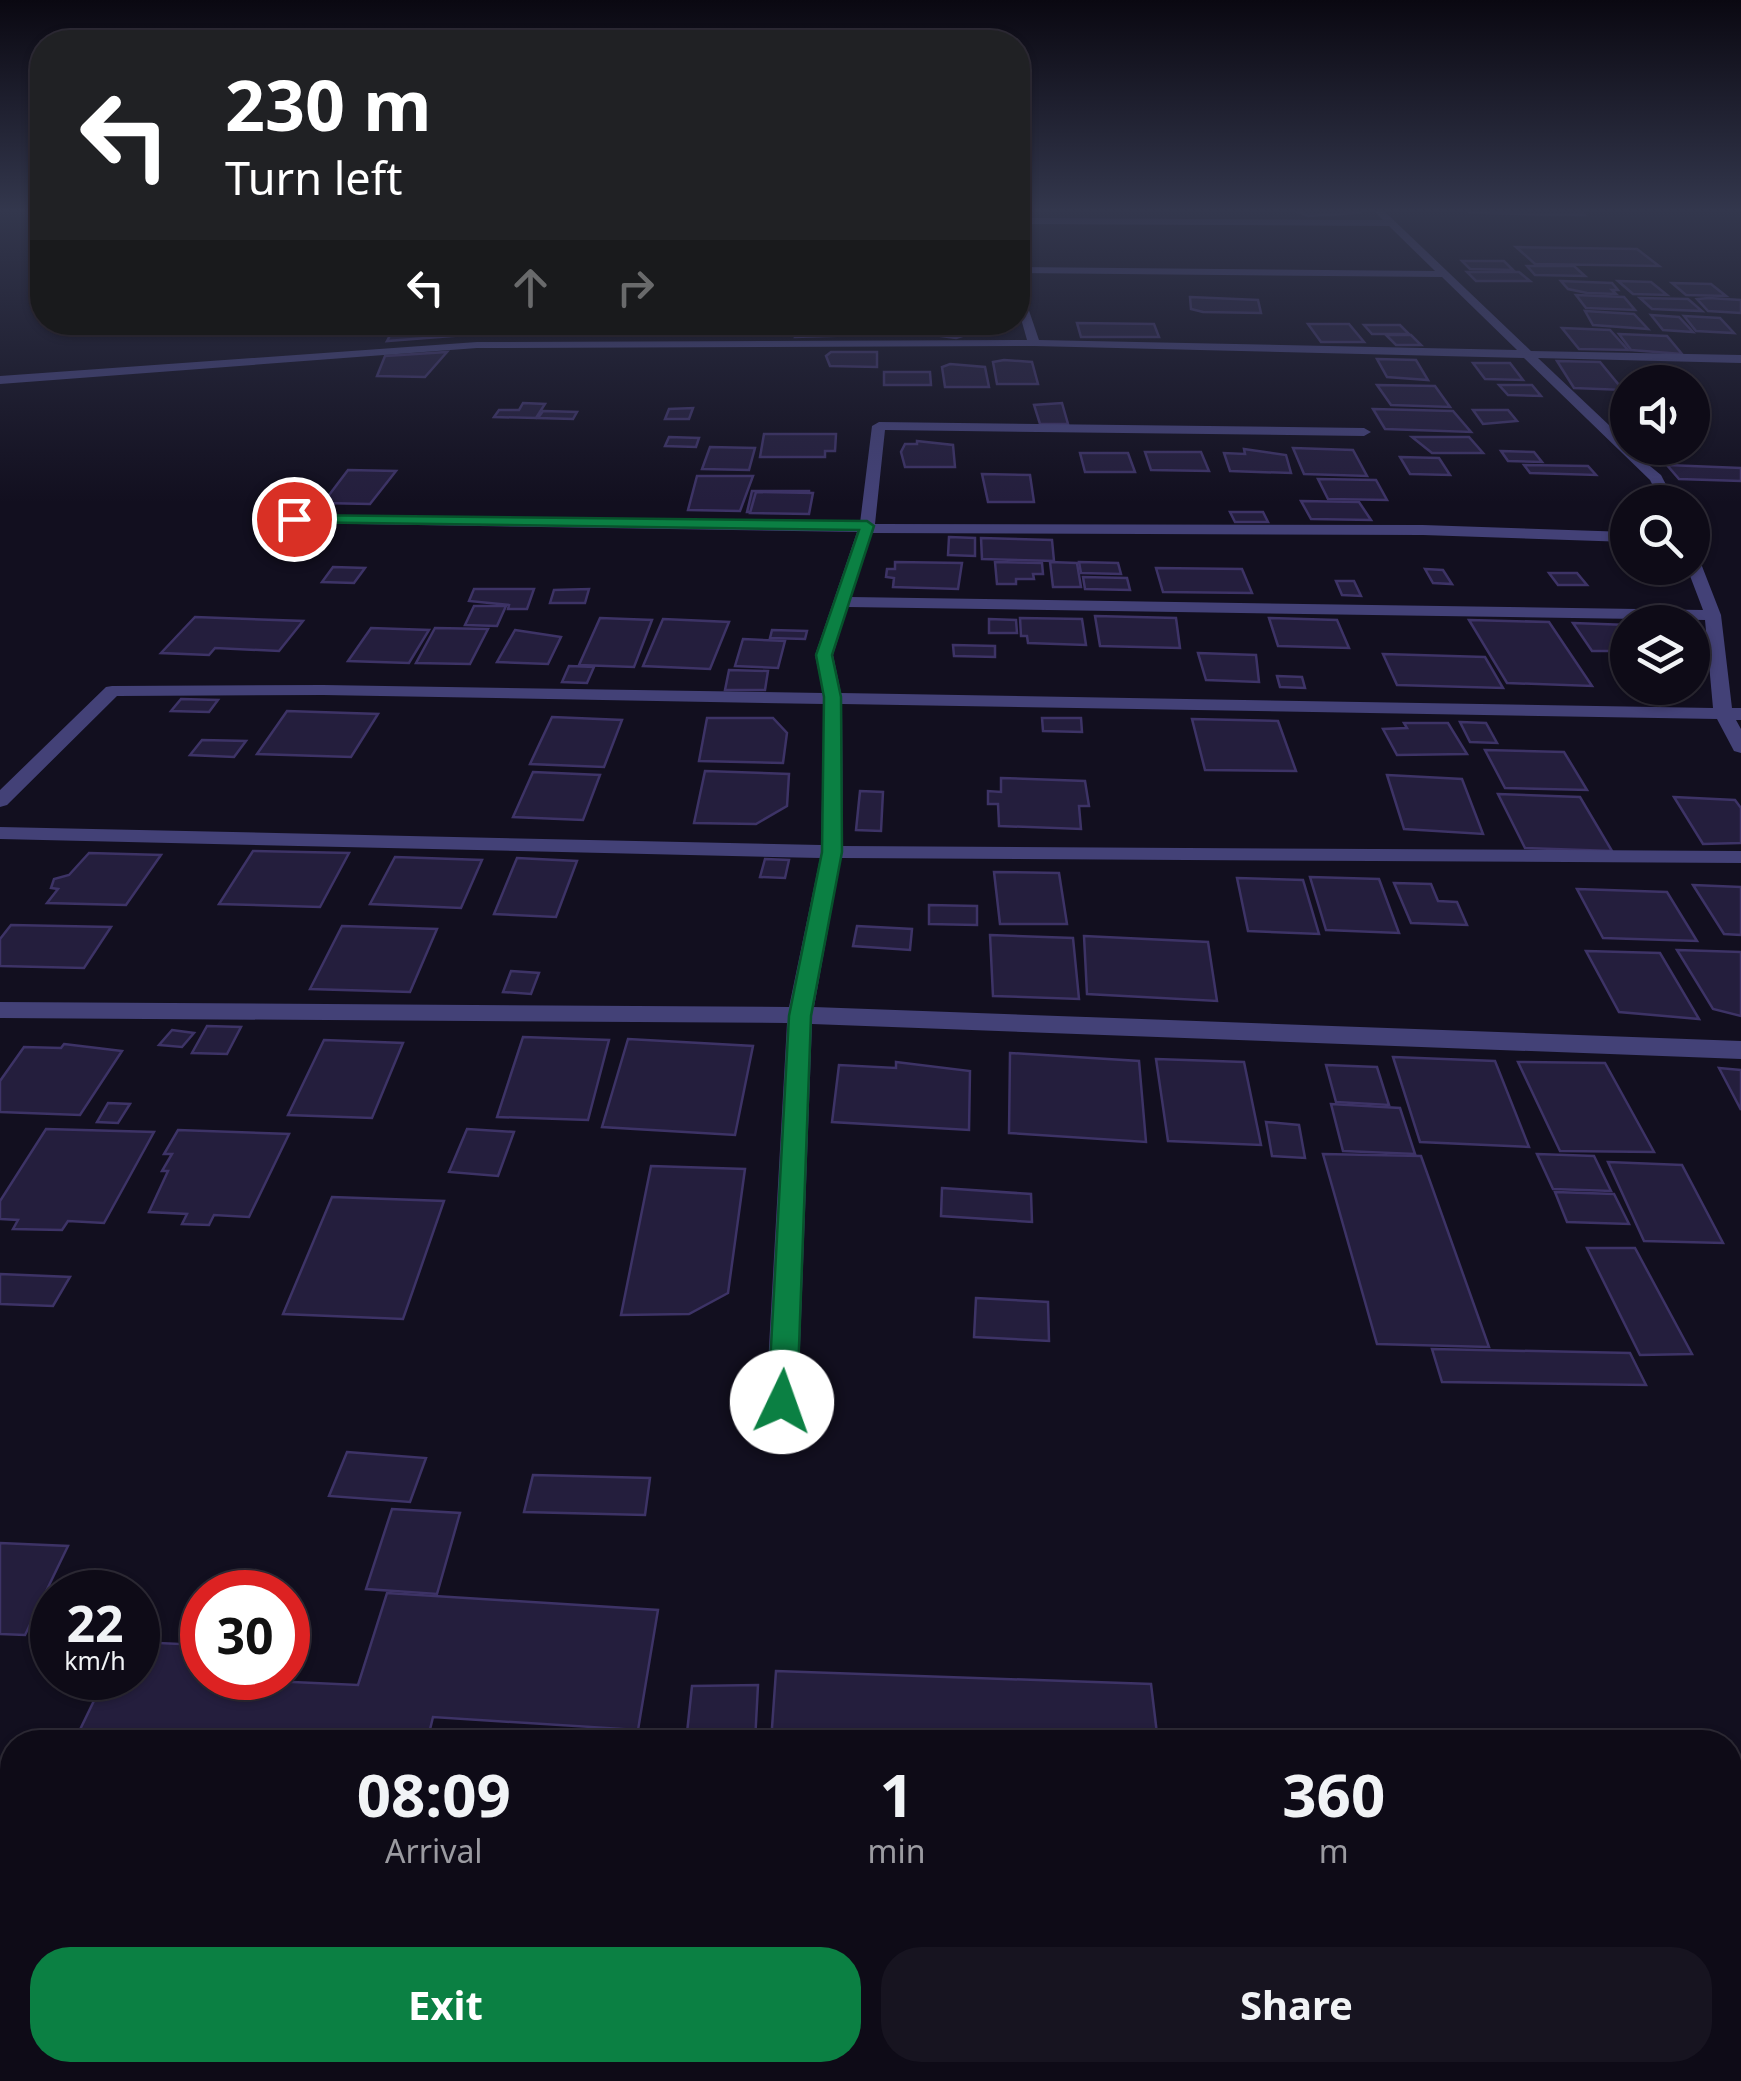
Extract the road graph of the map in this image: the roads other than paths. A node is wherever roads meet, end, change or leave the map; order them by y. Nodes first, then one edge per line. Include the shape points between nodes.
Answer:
1 (1478, 307) edge
2 (1030, 330) edge
3 (1034, 342) junction
4 (1529, 356) junction
5 (1741, 359) edge
6 (0, 380) edge
7 (1364, 432) dead end
8 (1660, 485) edge
9 (294, 519) dead end
10 (867, 526) junction
11 (1610, 537) edge
12 (1701, 585) edge
13 (841, 602) junction
14 (1713, 616) junction
15 (833, 697) junction
16 (1732, 714) edge
17 (1741, 747) edge
18 (0, 801) edge
19 (0, 833) edge
20 (832, 852) junction
21 (1741, 857) edge
22 (0, 1010) edge
23 (800, 1016) junction
24 (1741, 1050) edge
25 (782, 1402) dead end

1 - 4 street
2 - 3 street
3 - 4 street
3 - 6 street via 477,345
4 - 5 street
4 - 8 street
7 - 10 street via 879,426
9 - 10 street
10 - 11 street
10 - 13 street
12 - 14 street
13 - 14 street
13 - 15 street via 824,655
14 - 16 street
15 - 16 street
15 - 18 street via 112,690
15 - 20 street
16 - 17 street
19 - 20 street
20 - 21 street
20 - 23 street
22 - 23 street
23 - 24 street
23 - 25 street

